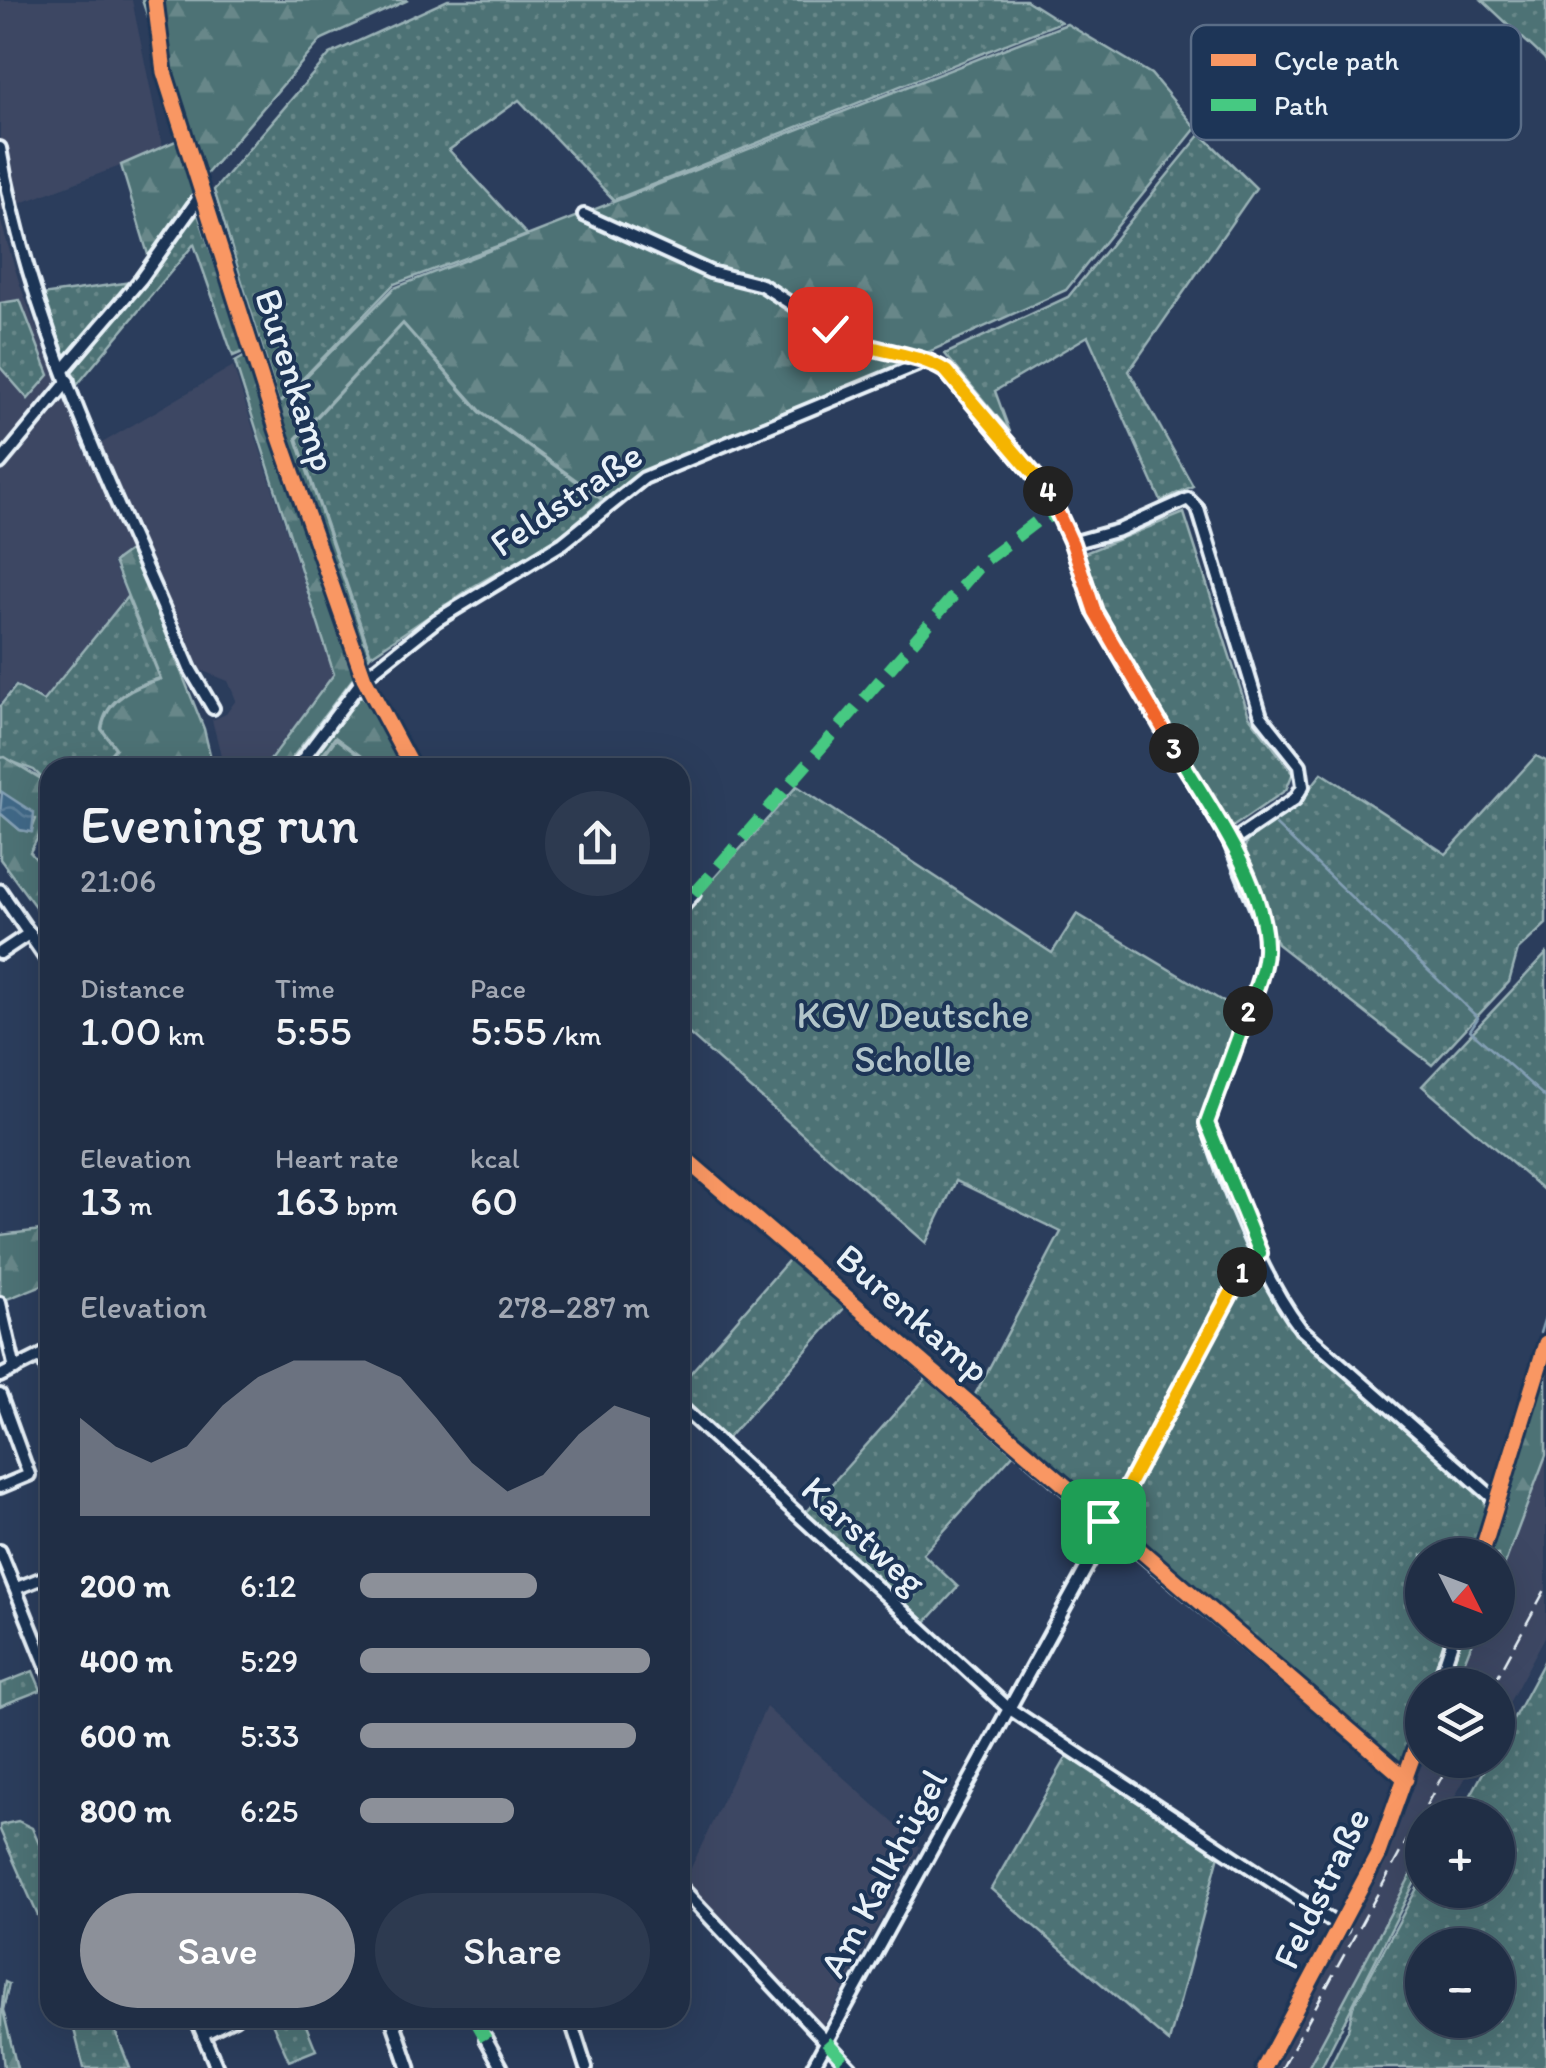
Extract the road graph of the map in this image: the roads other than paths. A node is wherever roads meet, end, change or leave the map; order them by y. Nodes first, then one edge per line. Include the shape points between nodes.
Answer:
1 (155, 0) edge
2 (0, 148) edge
3 (201, 195) junction
4 (584, 215) dead end
5 (925, 362) junction
6 (66, 375) junction
7 (0, 463) edge
8 (1072, 543) junction
9 (364, 678) junction
10 (213, 708) dead end
11 (304, 758) edge
12 (407, 758) edge
13 (1230, 844) junction
14 (0, 891) edge
15 (694, 894) dead end
16 (690, 899) edge
17 (30, 933) junction
18 (40, 948) edge
19 (0, 953) edge
20 (690, 1163) edge
21 (1260, 1253) junction
22 (0, 1303) edge
23 (1546, 1343) edge
24 (40, 1356) edge
25 (14, 1369) junction
26 (0, 1376) edge
27 (0, 1395) edge
28 (690, 1415) edge
29 (0, 1487) edge
30 (1498, 1502) junction
31 (1105, 1526) junction
32 (1486, 1538) edge
33 (0, 1551) edge
34 (40, 1579) edge
35 (17, 1588) junction
36 (40, 1648) edge
37 (1007, 1707) junction
38 (1406, 1780) joint
39 (690, 1897) edge
40 (1342, 1928) junction
41 (200, 2028) edge
42 (215, 2028) edge
43 (395, 2028) edge
44 (573, 2028) edge
45 (203, 2034) junction
46 (486, 2038) dead end
47 (826, 2042) junction
48 (217, 2068) edge
49 (409, 2068) edge
50 (502, 2068) edge
51 (586, 2068) edge
52 (812, 2068) edge
53 (851, 2068) edge
54 (1264, 2068) edge

1 - 3 street, Burenkamp via 164,72
2 - 6 street via 11,214
3 - 6 street
3 - 9 street, Burenkamp
4 - 5 street via 710,272 762,285 851,344
5 - 8 street via 946,371 1050,493
5 - 9 street, Feldstraße via 644,478 563,543 437,620
6 - 7 street
6 - 10 street
8 - 13 street via 1095,612
8 - 13 street via 1188,499 1198,509 1261,716 1300,765 1303,786
9 - 11 street, Feldstraße
9 - 12 street, Burenkamp
13 - 21 street via 1264,926 1265,955 1207,1123
14 - 17 street
15 - 16 street
17 - 18 street
17 - 19 street
20 - 31 street, Burenkamp
21 - 30 street via 1301,1329
21 - 31 street, Am Kalkhügel via 1247,1262
22 - 25 street
23 - 30 street
24 - 25 street
25 - 26 street
27 - 29 street via 30,1476
28 - 37 street, Karstweg
30 - 32 street
31 - 37 street, Am Kalkhügel
31 - 38 street, Burenkamp
33 - 35 street
34 - 35 street
35 - 36 street
37 - 40 street
37 - 47 street, Am Kalkhügel
38 - 40 street, Feldstraße
39 - 47 street
40 - 54 street, Feldstraße
41 - 45 street
42 - 45 street
43 - 49 street
44 - 51 street
45 - 48 street
46 - 50 street
47 - 52 street, Am Kalkhügel
47 - 53 street

